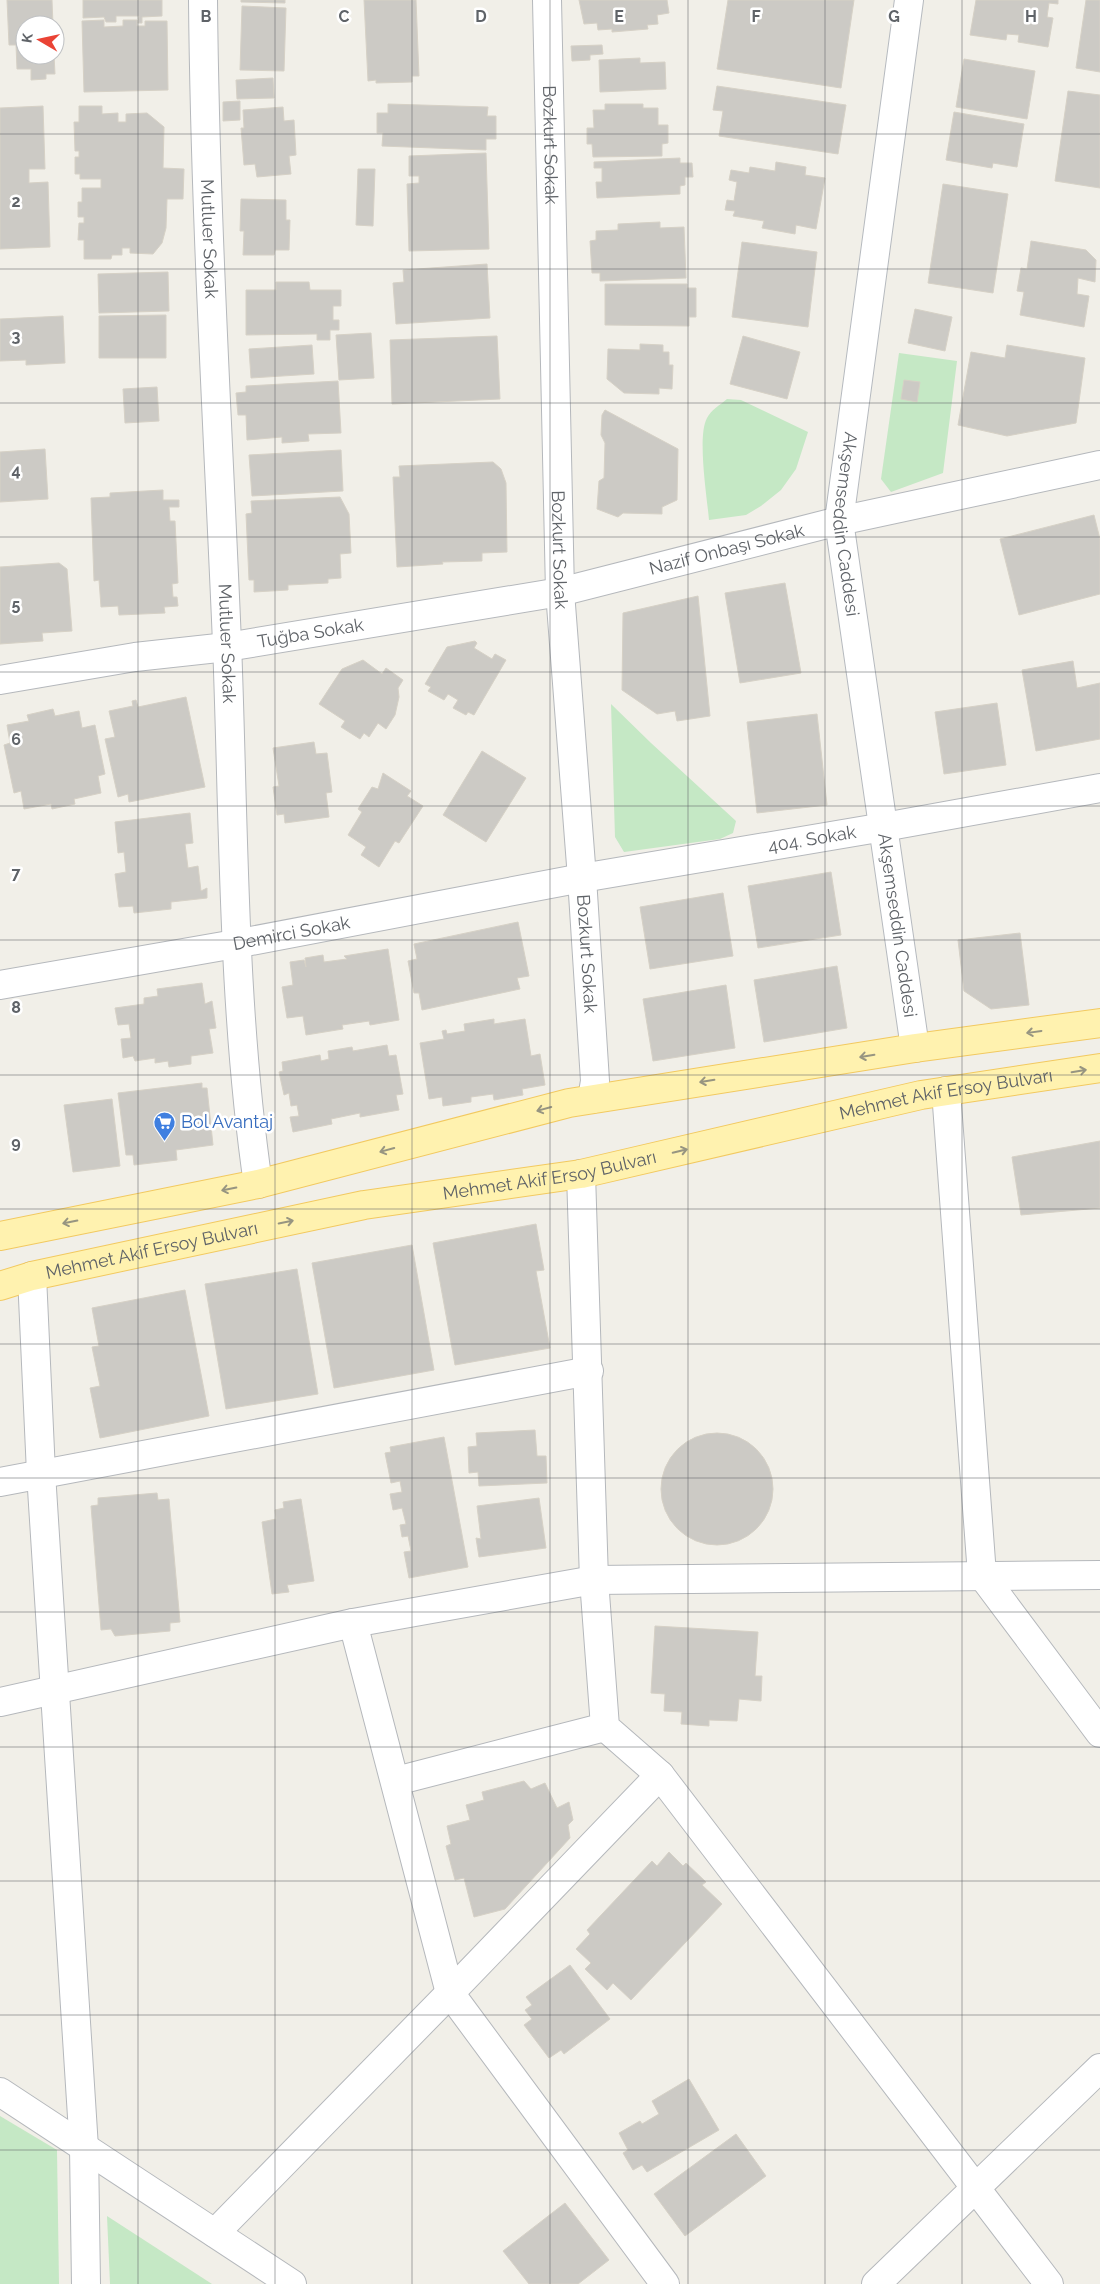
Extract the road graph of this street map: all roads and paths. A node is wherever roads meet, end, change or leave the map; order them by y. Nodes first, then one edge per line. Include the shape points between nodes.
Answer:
1 (203, 0) edge
2 (547, 0) edge
3 (909, 0) edge
4 (1100, 465) edge
5 (838, 521) junction
6 (560, 592) junction
7 (227, 647) junction
8 (0, 680) edge
9 (1100, 788) edge
10 (884, 827) junction
11 (582, 878) junction
12 (235, 944) junction
13 (0, 985) edge
14 (1100, 1023) edge
15 (915, 1048) junction
16 (1100, 1068) edge
17 (946, 1092) junction
18 (592, 1099) junction
19 (582, 1174) junction
20 (258, 1184) junction
21 (0, 1236) edge
22 (32, 1276) junction
23 (0, 1286) edge
24 (589, 1371) junction
25 (41, 1473) junction
26 (0, 1482) edge
27 (982, 1575) junction
28 (1100, 1575) edge
29 (594, 1580) junction
30 (354, 1623) junction
31 (56, 1690) junction
32 (0, 1702) edge
33 (605, 1727) junction
34 (1100, 1733) edge
35 (660, 1775) junction
36 (396, 1781) junction
37 (450, 1994) junction
38 (1100, 2068) edge
39 (0, 2092) edge
40 (84, 2148) junction
41 (975, 2188) junction
42 (215, 2233) junction
43 (86, 2284) edge
44 (292, 2284) edge
45 (665, 2284) edge
46 (876, 2284) edge
47 (1049, 2284) edge

1 - 7 street, Mutluer Sokak via 204,102
2 - 6 street, Bozkurt Sokak
3 - 5 street, Akşemseddin Caddesi
4 - 5 street, Nazif Onbaşı Sokak
5 - 6 street, Nazif Onbaşı Sokak
5 - 10 street, Akşemseddin Caddesi
6 - 7 street, Tuğba Sokak
6 - 11 street, Bozkurt Sokak
7 - 8 street, Tuğba Sokak via 135,657
7 - 12 street, Mutluer Sokak
9 - 10 street, 404. Sokak
10 - 11 street, 404. Sokak
10 - 15 street, Akşemseddin Caddesi
11 - 12 street, Demirci Sokak
11 - 18 street, Bozkurt Sokak via 595,1081
12 - 13 street, Demirci Sokak
12 - 20 street, Mutluer Sokak
14 -> 15 main road
15 -> 18 main road
17 -> 16 main road, Mehmet Akif Ersoy Bulvarı
19 -> 17 main road, Mehmet Akif Ersoy Bulvarı via 921,1095
17 - 27 street
18 -> 20 main road
22 -> 19 main road, Mehmet Akif Ersoy Bulvarı via 364,1205
19 - 24 street
20 -> 21 main road
22 - 23 main road, Mehmet Akif Ersoy Bulvarı
22 - 25 street
24 - 25 street
24 - 29 street
25 - 26 street
25 - 31 street
27 - 28 street
27 - 29 street
27 - 34 street
29 - 30 street
29 - 33 street
30 - 31 street
30 - 36 street
31 - 32 street
31 - 40 street
33 - 35 street
33 - 36 street
35 - 37 street
35 - 41 street
36 - 37 street
37 - 42 street
37 - 45 street
38 - 41 street
39 - 40 street
40 - 42 street
40 - 43 street
41 - 46 street
41 - 47 street
42 - 44 street

